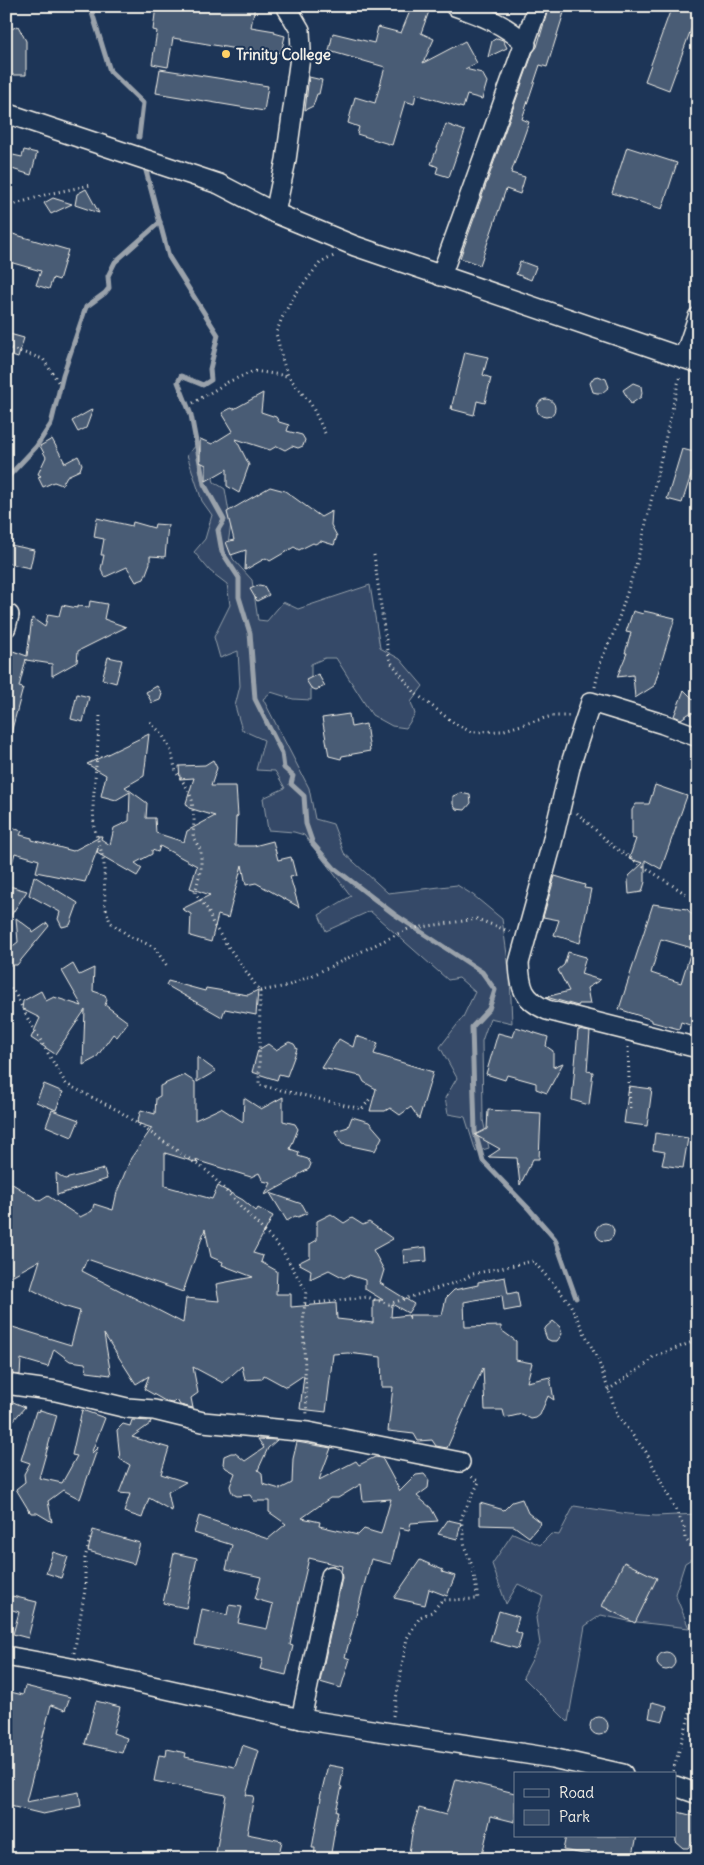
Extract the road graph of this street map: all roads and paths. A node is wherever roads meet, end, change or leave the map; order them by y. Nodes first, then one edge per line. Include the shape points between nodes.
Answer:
1 (286, 6) edge
2 (455, 6) edge
3 (538, 6) edge
4 (526, 44) junction
5 (6, 113) edge
6 (90, 185) dead end
7 (6, 207) edge
8 (275, 213) junction
9 (355, 246) junction
10 (441, 276) junction
11 (698, 317) edge
12 (6, 348) edge
13 (691, 360) edge
14 (288, 376) junction
15 (59, 383) dead end
16 (193, 403) dead end
17 (325, 433) dead end
18 (374, 554) dead end
19 (588, 709) junction
20 (100, 716) dead end
21 (150, 722) dead end
22 (698, 737) edge
23 (562, 800) junction
24 (686, 894) dead end
25 (525, 938) junction
26 (167, 966) dead end
27 (6, 987) edge
28 (260, 991) junction
29 (628, 1029) junction
30 (698, 1048) edge
31 (370, 1099) dead end
32 (630, 1111) dead end
33 (305, 1304) junction
34 (698, 1340) edge
35 (6, 1384) edge
36 (608, 1390) junction
37 (308, 1432) junction
38 (465, 1468) joint
39 (91, 1535) dead end
40 (698, 1556) edge
41 (331, 1576) dead end
42 (6, 1656) edge
43 (72, 1668) junction
44 (698, 1686) edge
45 (301, 1719) junction
46 (390, 1734) junction
47 (614, 1772) edge
48 (673, 1772) edge
49 (676, 1786) edge
50 (698, 1794) edge

1 - 8 street via 300,30 301,50 286,160
2 - 4 street via 500,24
3 - 4 street
4 - 10 street
5 - 8 street via 220,184
6 - 7 path
8 - 9 street
9 - 10 street
9 - 14 path via 320,262 282,318 276,333
10 - 13 street
11 - 13 street
12 - 15 path via 43,360
13 - 19 path via 637,562 615,630 601,660
14 - 16 path via 254,371
14 - 17 path via 310,404
18 - 19 path via 390,661 415,693 454,723 471,732 501,731
19 - 22 street via 663,724
19 - 23 street
20 - 26 path via 93,804 94,828 104,864 104,906 110,922 129,936 154,947
21 - 28 path via 162,734 171,751 176,772 192,800 194,837 201,851 201,869 195,892 208,910 213,924
23 - 24 path via 616,848
23 - 25 street
25 - 28 path via 477,919 408,929 287,986
25 - 29 street via 519,963 520,979 534,1005
27 - 33 path via 13,989 66,1084 119,1111 207,1171 282,1250 306,1291
28 - 31 path via 258,1084 362,1109
29 - 30 street
29 - 32 path
33 - 36 path via 367,1297 389,1304 473,1274 532,1261 568,1302 598,1360
33 - 37 path
34 - 36 path via 652,1356 648,1363
35 - 37 street via 56,1391 203,1422
36 - 40 path via 618,1417 646,1452 684,1526 685,1538
37 - 38 street
38 - 46 path via 479,1482 461,1518 478,1599 442,1600 432,1612 420,1617 407,1638
39 - 43 path via 85,1558 85,1590
41 - 45 street
42 - 43 street
43 - 45 street
44 - 48 path
45 - 46 street
46 - 47 street via 552,1758
49 - 50 street

